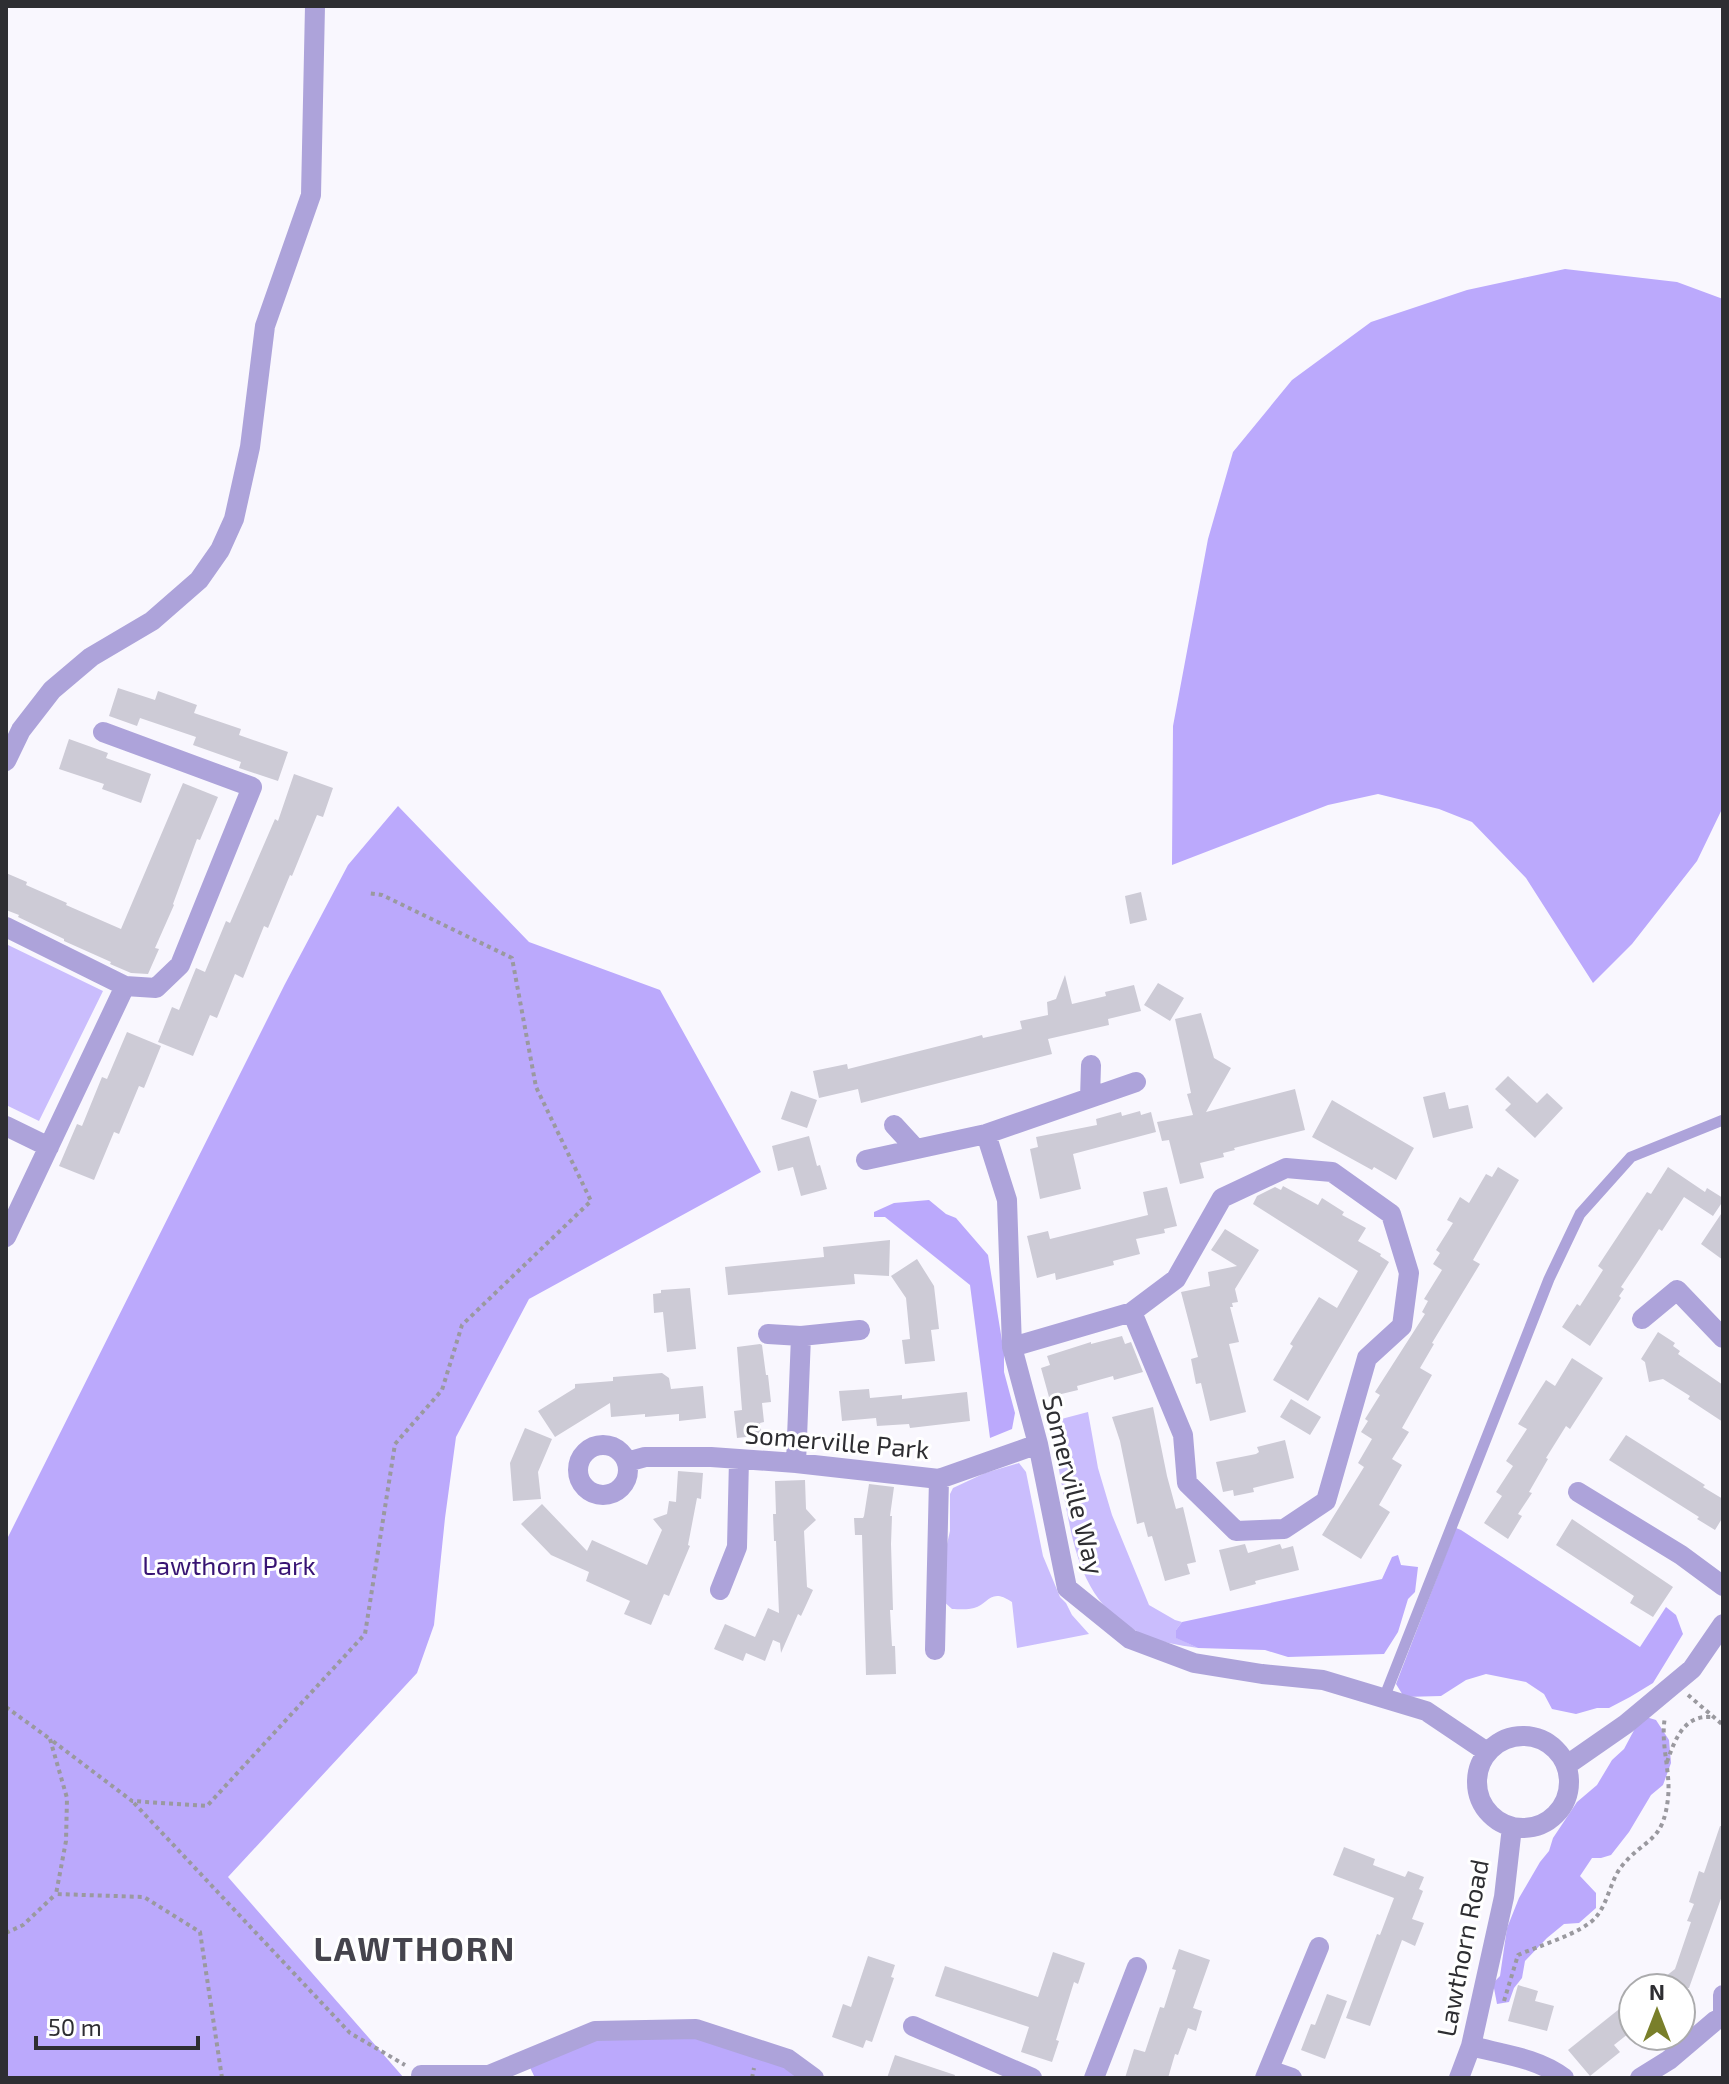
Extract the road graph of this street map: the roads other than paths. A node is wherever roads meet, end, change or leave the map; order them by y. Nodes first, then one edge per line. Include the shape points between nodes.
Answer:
1 (315, 6) edge
2 (103, 732) dead end
3 (6, 761) edge
4 (6, 927) edge
5 (125, 986) junction
6 (1091, 1065) dead end
7 (1136, 1082) dead end
8 (1090, 1098) junction
9 (1723, 1120) edge
10 (894, 1125) dead end
11 (6, 1126) edge
12 (986, 1134) junction
13 (49, 1147) junction
14 (916, 1149) junction
15 (866, 1160) dead end
16 (6, 1237) edge
17 (1132, 1312) junction
18 (1642, 1319) dead end
19 (860, 1330) dead end
20 (768, 1334) dead end
21 (801, 1336) junction
22 (1723, 1338) edge
23 (1012, 1347) junction
24 (1038, 1444) junction
25 (739, 1459) junction
26 (627, 1462) dead end
27 (796, 1463) junction
28 (939, 1479) junction
29 (1578, 1492) dead end
30 (1723, 1586) edge
31 (720, 1590) dead end
32 (1723, 1624) edge
33 (935, 1650) dead end
34 (1384, 1698) junction
35 (1487, 1752) junction
36 (1567, 1765) junction
37 (1512, 1827) junction
38 (1319, 1947) dead end
39 (1137, 1967) dead end
40 (1723, 1995) edge
41 (1723, 2014) edge
42 (913, 2026) dead end
43 (1471, 2046) junction
44 (1267, 2074) edge
45 (421, 2075) road end
46 (814, 2078) edge
47 (1032, 2078) edge
48 (1094, 2078) edge
49 (1292, 2078) edge
50 (1459, 2078) edge
51 (1564, 2078) edge
52 (1640, 2078) edge

1 - 3 street via 311,195 265,326 250,447 234,519 199,580 152,621 91,657 52,690 21,730
2 - 5 street via 252,787 180,965 156,988
4 - 5 street
5 - 13 street
6 - 8 street
7 - 8 street
8 - 12 street
9 - 34 lane via 1631,1157 1580,1214 1549,1279
10 - 14 street
11 - 13 street
12 - 14 street
12 - 23 street, Somerville Way via 1007,1200
13 - 16 street
14 - 15 street
17 - 17 street via 1176,1279 1222,1198 1286,1168 1332,1172 1391,1214 1409,1273 1402,1326 1367,1358 1326,1501 1284,1529 1236,1531 1187,1483 1183,1435
17 - 23 street
18 - 22 street via 1677,1290
19 - 21 street
20 - 21 street
21 - 27 street
23 - 24 street, Somerville Way
24 - 28 street, Somerville Park
24 - 34 street, Somerville Way via 1067,1588 1130,1639 1194,1663 1323,1680
25 - 26 street, Somerville Park via 645,1457
25 - 27 street, Somerville Park
25 - 31 street via 737,1547
27 - 28 street, Somerville Park
28 - 33 street
29 - 30 street
32 - 36 street via 1692,1669
34 - 35 street, Somerville Way via 1426,1711
35 - 36 street via 1504,1739 1536,1737 1548,1742
35 - 37 street via 1479,1766 1478,1794 1487,1811
36 - 37 street via 1568,1796 1557,1813 1545,1823
37 - 43 street, Lawthorn Road via 1504,1897
38 - 44 street
39 - 48 street
40 - 41 street
41 - 52 street
42 - 47 street
43 - 50 street, Lawthorn Road
43 - 51 street via 1525,2059
44 - 49 street
45 - 46 street via 489,2075 595,2031 696,2029 788,2059

